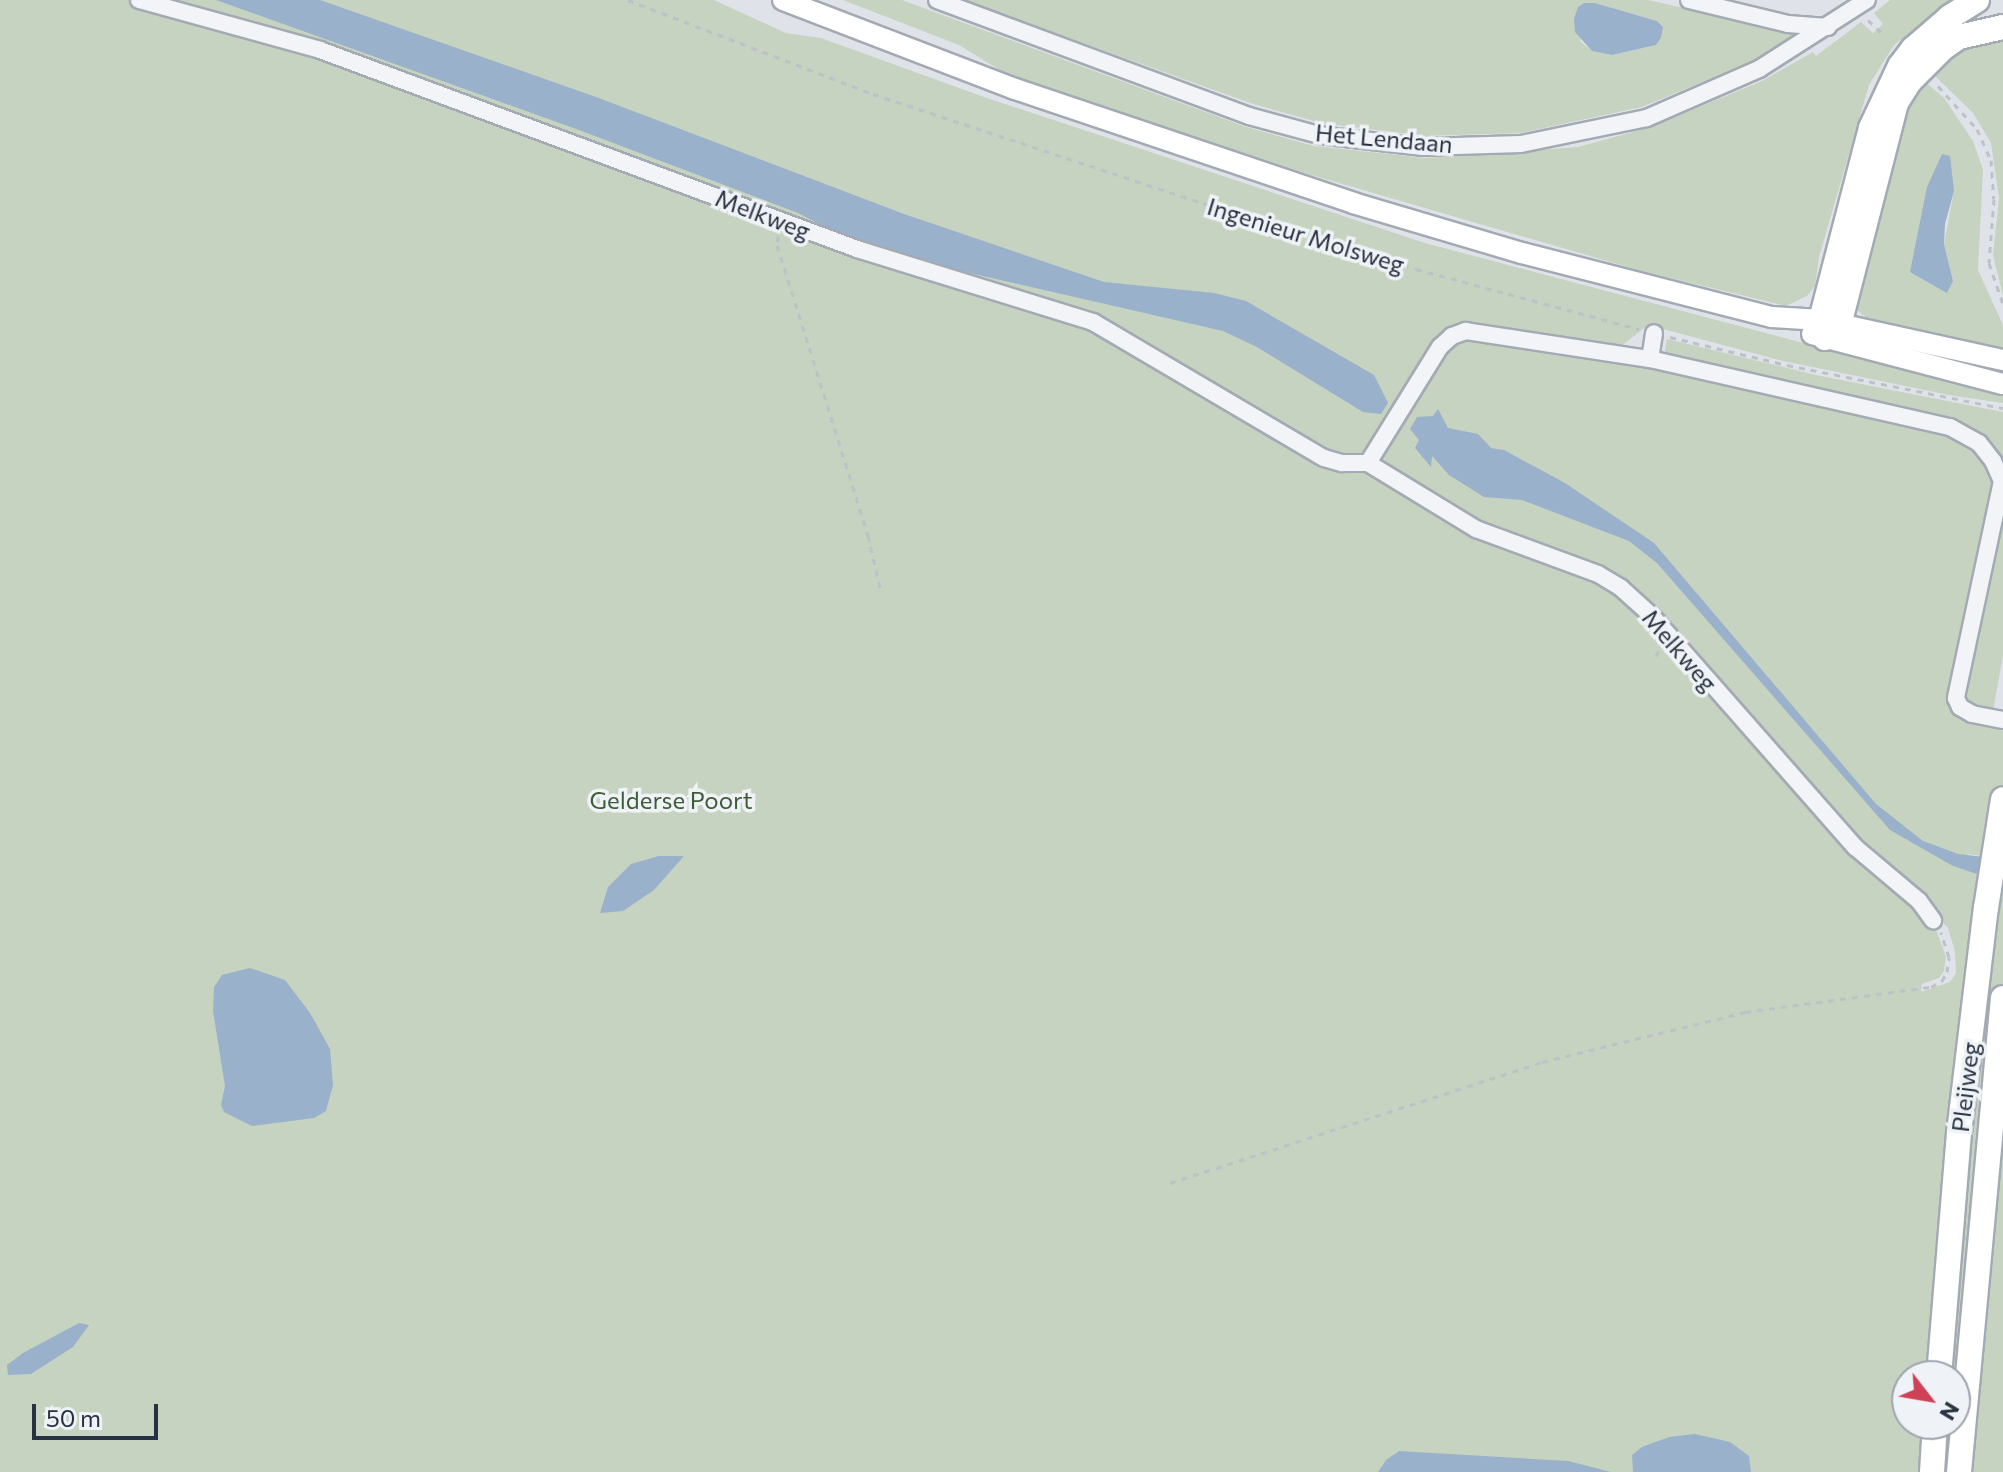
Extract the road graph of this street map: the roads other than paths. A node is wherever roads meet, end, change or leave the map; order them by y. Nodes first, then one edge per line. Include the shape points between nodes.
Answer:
1 (139, 0) edge
2 (783, 0) edge
3 (937, 0) edge
4 (1689, 0) edge
5 (1977, 0) edge
6 (1862, 4) edge
7 (1828, 27) junction
8 (2003, 27) edge
9 (1828, 328) junction
10 (1654, 333) road end
11 (1650, 359) junction
12 (2003, 360) edge
13 (2003, 384) edge
14 (1368, 463) junction
15 (2003, 720) edge
16 (2003, 799) edge
17 (1933, 920) road end
18 (2003, 998) edge
19 (1940, 1360) edge
20 (1934, 1440) edge
21 (1932, 1472) edge
22 (1959, 1472) edge

1 - 14 street, Melkweg via 347,59 779,220 964,285 1093,322 1324,458
2 - 9 main road, Ingenieur Molsweg via 1015,89 1353,203 1522,253
3 - 7 street, Het Lendaan via 1249,116 1319,135 1423,147 1521,144 1647,118 1759,69
4 - 7 street via 1788,24
5 - 9 highway via 1927,35 1900,66 1871,128
6 - 7 street, Het Lendaan
8 - 9 highway via 1959,37 1943,48 1896,103
9 - 12 main road, Ingenieur Molsweg
9 - 13 main road, Ingenieur Molsweg
10 - 11 street
11 - 14 street via 1485,332 1452,336
11 - 15 street via 1933,423 1979,443 1999,471 2002,498 1956,698 1965,711
14 - 17 street, Melkweg via 1476,529 1598,574 1621,588 1652,616 1855,847 1919,901
16 - 19 highway, Pleijweg via 1959,1133
18 - 22 highway, Pleijweg
20 - 21 highway

